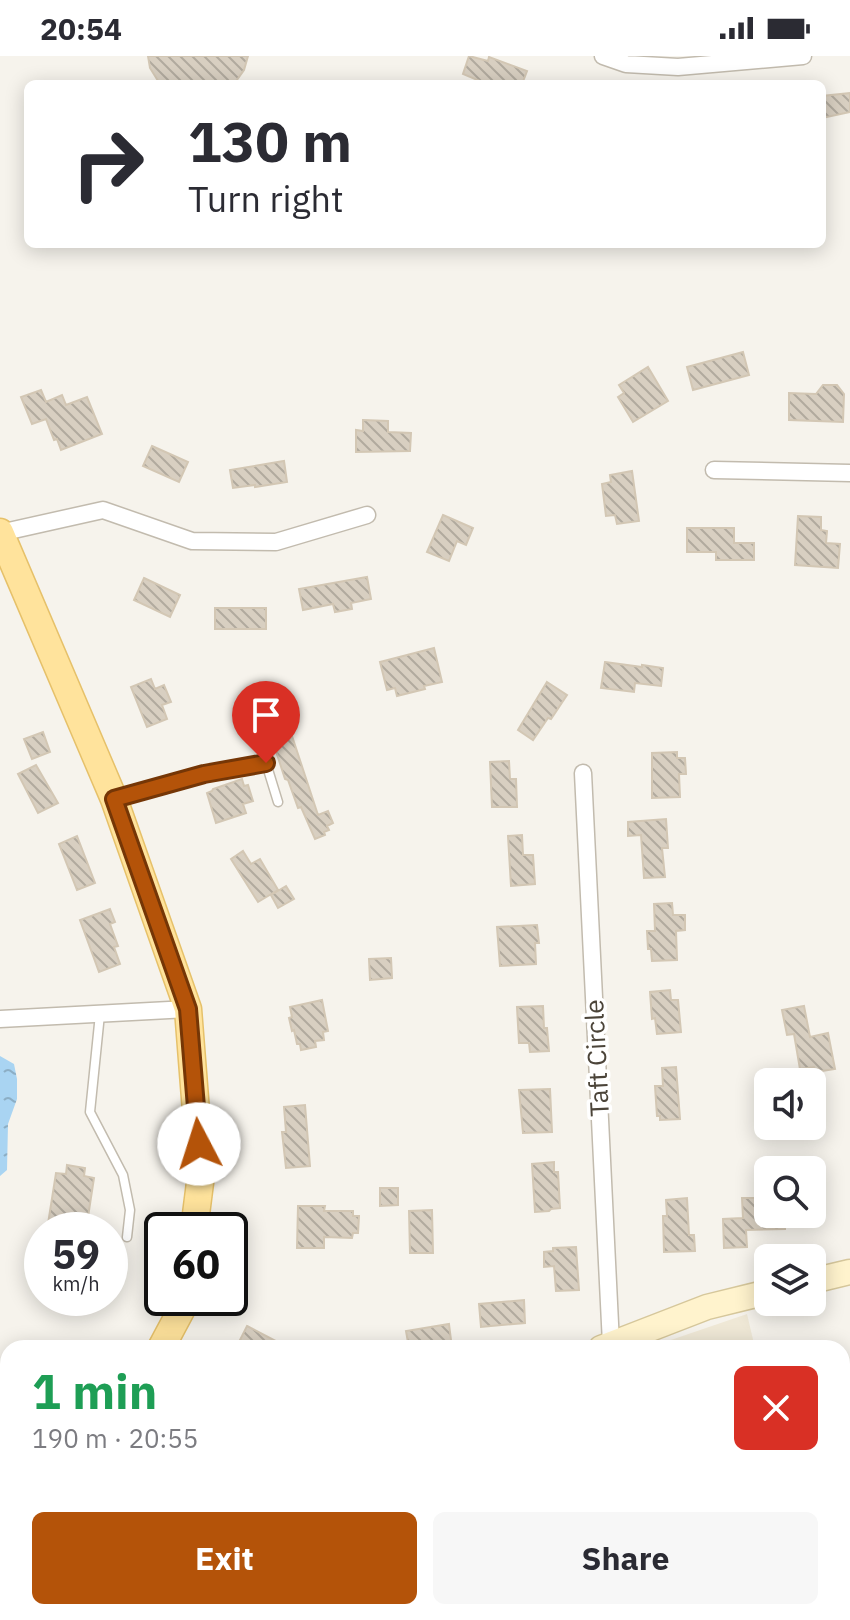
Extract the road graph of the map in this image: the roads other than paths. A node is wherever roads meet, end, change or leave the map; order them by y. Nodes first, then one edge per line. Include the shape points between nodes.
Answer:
1 (603, 56) edge
2 (803, 56) edge
3 (714, 470) dead end
4 (850, 473) edge
5 (367, 515) dead end
6 (0, 532) edge
7 (583, 773) dead end
8 (114, 799) junction
9 (278, 802) dead end
10 (188, 1009) junction
11 (100, 1014) junction
12 (0, 1019) edge
13 (196, 1212) edge
14 (128, 1228) edge
15 (850, 1272) edge
16 (826, 1278) edge
17 (754, 1295) edge
18 (178, 1316) edge
19 (165, 1340) edge
20 (606, 1340) edge
21 (622, 1340) edge

1 - 2 street via 626,64 678,67
3 - 4 street
5 - 6 street via 276,542 192,541 103,510
6 - 8 main road
7 - 20 street, Taft Circle
8 - 9 lane via 266,763
8 - 10 main road
10 - 11 street
10 - 13 main road via 201,1175
11 - 12 street
11 - 14 lane via 90,1112 123,1175
15 - 16 street
17 - 21 street via 707,1307
18 - 19 main road

